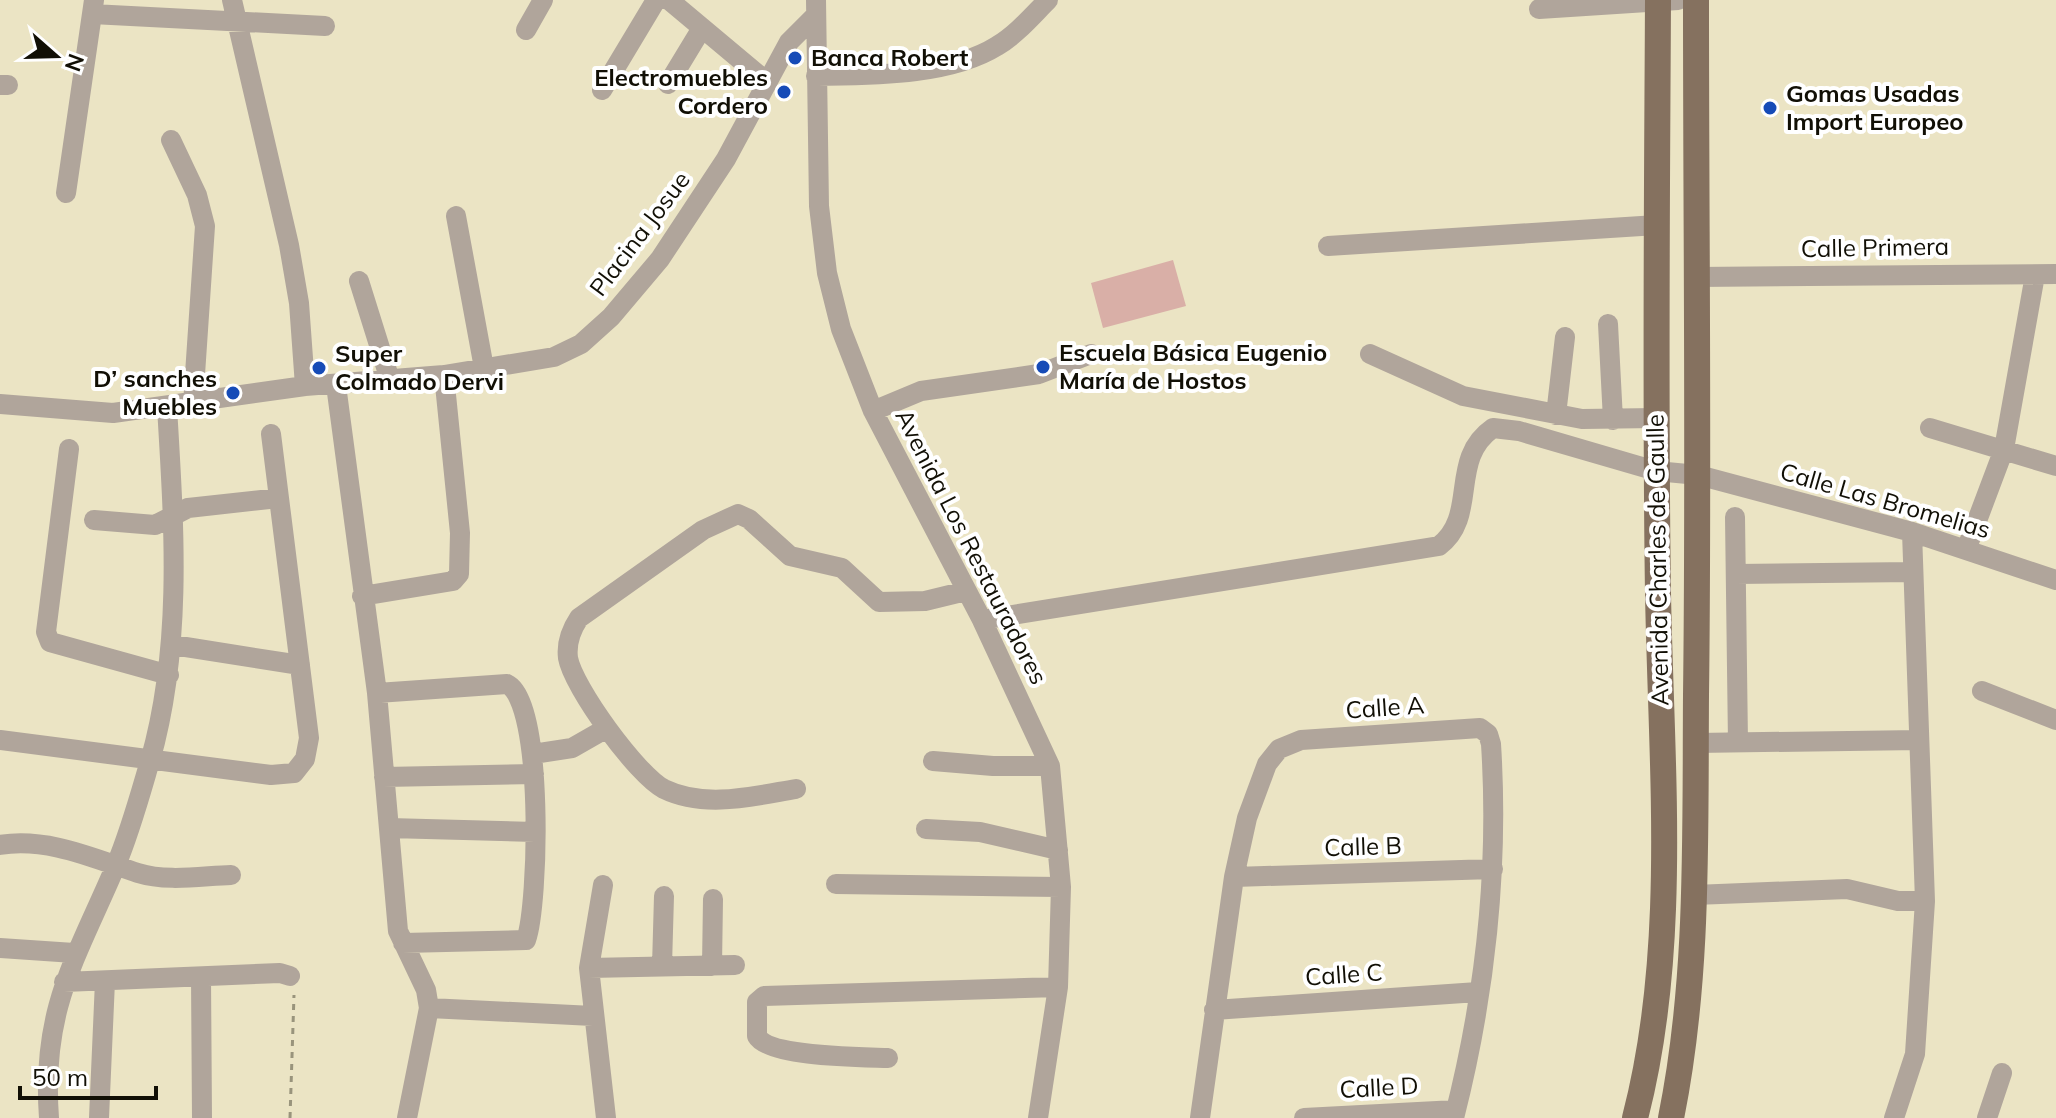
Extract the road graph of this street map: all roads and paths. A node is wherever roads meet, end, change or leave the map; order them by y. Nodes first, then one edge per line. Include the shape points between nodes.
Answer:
1 (232, 0) edge
2 (543, 0) edge
3 (656, 0) edge
4 (669, 0) edge
5 (1048, 0) edge
6 (1665, 0) edge
7 (1696, 0) edge
8 (93, 7) edge
9 (816, 8) edge
10 (1539, 9) dead end
11 (235, 23) junction
12 (325, 26) dead end
13 (702, 28) junction
14 (526, 30) dead end
15 (816, 76) junction
16 (767, 82) junction
17 (668, 84) dead end
18 (602, 90) dead end
19 (171, 140) dead end
20 (66, 193) dead end
21 (456, 216) dead end
22 (1657, 225) junction
23 (1328, 246) dead end
24 (2046, 274) edge
25 (1696, 277) junction
26 (359, 281) dead end
27 (1608, 324) dead end
28 (1565, 337) dead end
29 (1091, 354) dead end
30 (1370, 354) dead end
31 (484, 368) junction
32 (444, 375) junction
33 (390, 380) junction
34 (336, 385) junction
35 (305, 386) junction
36 (0, 404) edge
37 (193, 404) junction
38 (167, 407) junction
39 (873, 411) junction
40 (1556, 415) junction
41 (1656, 418) junction
42 (1613, 420) junction
43 (1930, 428) dead end
44 (271, 434) dead end
45 (69, 449) dead end
46 (2004, 449) junction
47 (2056, 466) edge
48 (1656, 471) junction
49 (1698, 475) junction
50 (279, 498) junction
51 (174, 516) junction
52 (1735, 517) dead end
53 (94, 520) dead end
54 (1912, 532) junction
55 (1966, 550) junction
56 (1913, 572) junction
57 (1736, 574) junction
58 (2056, 580) edge
59 (966, 591) junction
60 (362, 596) junction
61 (982, 620) junction
62 (173, 645) junction
63 (300, 665) junction
64 (169, 675) junction
65 (1982, 691) dead end
66 (377, 693) junction
67 (2056, 720) edge
68 (607, 728) junction
69 (0, 740) edge
70 (1919, 740) junction
71 (1696, 743) junction
72 (1738, 743) junction
73 (151, 759) junction
74 (933, 761) dead end
75 (534, 764) junction
76 (1050, 766) junction
77 (384, 777) junction
78 (796, 789) dead end
79 (389, 828) junction
80 (926, 829) dead end
81 (535, 832) junction
82 (0, 845) edge
83 (1058, 850) junction
84 (117, 863) junction
85 (1493, 869) junction
86 (231, 875) dead end
87 (1234, 877) junction
88 (836, 884) dead end
89 (603, 885) dead end
90 (1061, 887) junction
91 (1694, 895) junction
92 (664, 896) dead end
93 (713, 899) dead end
94 (1925, 901) junction
95 (403, 943) junction
96 (0, 948) edge
97 (74, 953) junction
98 (735, 965) dead end
99 (662, 966) junction
100 (712, 966) junction
101 (589, 968) junction
102 (290, 976) joint
103 (201, 977) junction
104 (105, 981) junction
105 (64, 982) junction
106 (1058, 987) junction
107 (1478, 992) junction
108 (429, 1008) junction
109 (1214, 1010) junction
110 (593, 1016) junction
111 (888, 1058) dead end
112 (2002, 1073) dead end
113 (1455, 1114) edge
114 (49, 1118) edge
115 (99, 1118) edge
116 (202, 1118) edge
117 (290, 1118) edge
118 (407, 1118) edge
119 (606, 1118) edge
120 (1038, 1118) edge
121 (1200, 1118) edge
122 (1304, 1118) edge
123 (1635, 1118) edge
124 (1671, 1118) edge
125 (1894, 1118) edge
126 (1987, 1118) edge

1 - 11 street
2 - 14 street
3 - 18 street
4 - 13 street
5 - 15 street via 997,47 951,63 897,75
6 - 10 street
6 - 22 main road, Avenida Charles de Gaulle
7 - 25 main road, Avenida Charles de Gaulle
8 - 11 street
8 - 20 street
9 - 15 street, Avenida Los Restauradores
9 - 16 street, Placina Josue
11 - 12 street
11 - 35 street via 289,245
13 - 16 street
13 - 17 street
15 - 39 street, Avenida Los Restauradores via 819,206 827,273 841,329
16 - 31 street, Placina Josue via 726,159 660,259 611,317 581,344 554,357
19 - 37 street via 205,226
21 - 31 street
22 - 23 street
22 - 41 main road, Avenida Charles de Gaulle
24 - 25 street, Calle Primera
24 - 46 street
25 - 49 main road, Avenida Charles de Gaulle
26 - 33 street
27 - 42 street
28 - 40 street
29 - 39 street via 1039,374 921,391
30 - 40 street via 1463,396
31 - 32 street, Placina Josue
32 - 33 street, Placina Josue
32 - 60 street via 462,565 453,581
33 - 34 street, Placina Josue
34 - 35 street, Placina Josue
34 - 60 street
35 - 37 street, Placina Josue
36 - 38 street, Placina Josue via 113,413
37 - 38 street, Placina Josue
38 - 51 street
39 - 59 street, Avenida Los Restauradores
40 - 42 street
41 - 42 street
41 - 48 main road, Avenida Charles de Gaulle
43 - 46 street
44 - 50 street
45 - 64 street via 46,632 50,642
46 - 47 street
46 - 55 street
48 - 49 street, Calle Las Bromelias
48 - 61 street, Calle Las Bromelias via 1493,428 1479,438 1469,457 1458,523 1439,546
48 - 123 main road, Avenida Charles de Gaulle via 1663,857 1653,1025
49 - 54 street, Calle Las Bromelias
49 - 71 main road, Avenida Charles de Gaulle
50 - 51 street via 188,508
50 - 63 street
51 - 53 street via 155,525
51 - 62 street
52 - 57 street
54 - 55 street, Calle Las Bromelias
54 - 56 street
55 - 58 street, Calle Las Bromelias
56 - 57 street
56 - 70 street
57 - 72 street
59 - 61 street, Avenida Los Restauradores
59 - 68 street via 925,601 879,602 842,568 790,556 749,519 733,514 592,609 571,630 569,661
60 - 66 street
61 - 76 street, Avenida Los Restauradores
62 - 63 street
62 - 64 street
63 - 73 street via 309,738 305,759 294,773 271,775
64 - 73 street
65 - 67 street
66 - 75 street via 507,684 517,692
66 - 77 street
68 - 75 street
68 - 78 street via 642,774 692,798 730,800
69 - 73 street
70 - 72 street
70 - 94 street
71 - 72 street
71 - 91 main road, Avenida Charles de Gaulle
73 - 84 street
74 - 76 street
75 - 77 street
75 - 81 street
76 - 83 street, Avenida Los Restauradores
77 - 79 street
79 - 81 street
79 - 95 street
80 - 83 street via 980,832
81 - 95 street via 526,940
82 - 84 street via 33,845
83 - 90 street, Avenida Los Restauradores
84 - 86 street via 159,877
84 - 97 street
85 - 87 street, Calle B
85 - 87 street, Calle A via 1491,744 1480,728 1301,740 1279,749 1258,782
85 - 107 street, Calle A
87 - 109 street, Calle A
88 - 90 street
89 - 101 street
90 - 106 street, Avenida Los Restauradores
91 - 94 street via 1847,889 1898,901
91 - 124 main road, Avenida Charles de Gaulle via 1685,1048
92 - 99 street
93 - 100 street
94 - 125 street via 1915,1054
95 - 108 street
96 - 97 street
97 - 105 street
98 - 100 street
99 - 100 street
99 - 101 street
101 - 110 street
102 - 103 street
102 - 117 path via 295,986
103 - 104 street
103 - 116 street
104 - 105 street
104 - 115 street
105 - 114 street via 54,1013
106 - 111 street via 764,996 757,1002 757,1036 767,1046
106 - 120 street, Avenida Los Restauradores
107 - 109 street, Calle C
107 - 113 street, Calle A
108 - 110 street
108 - 118 street
109 - 121 street, Calle A
110 - 119 street
112 - 126 street
113 - 122 street, Calle D

